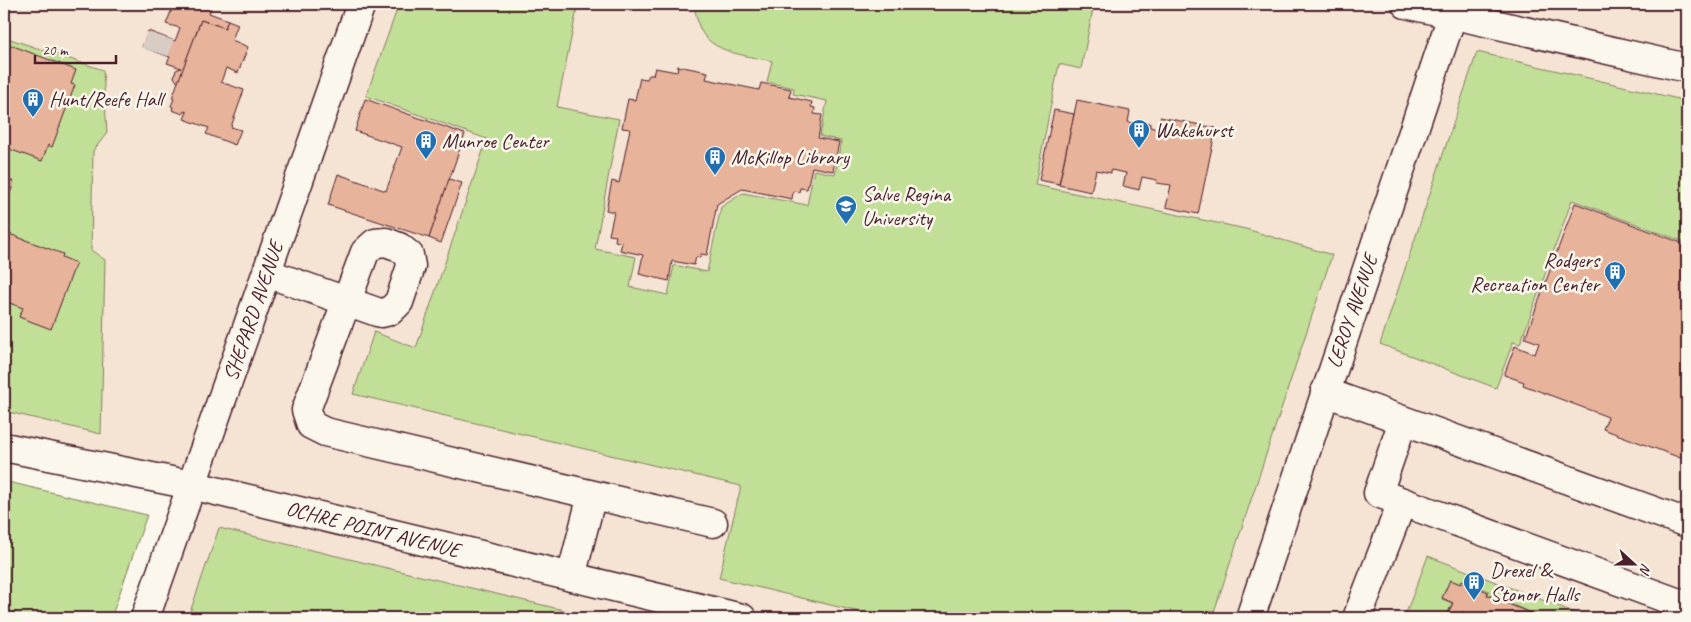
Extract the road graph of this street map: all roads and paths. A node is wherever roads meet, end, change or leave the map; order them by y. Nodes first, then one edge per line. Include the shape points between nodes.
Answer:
1 (360, 4) edge
2 (1406, 4) edge
3 (1455, 9) edge
4 (1687, 68) edge
5 (267, 273) junction
6 (1325, 392) junction
7 (1403, 420) junction
8 (4, 447) edge
9 (191, 485) junction
10 (592, 495) junction
11 (1402, 502) junction
12 (713, 523) dead end
13 (1687, 523) edge
14 (571, 577) junction
15 (1687, 606) edge
16 (145, 618) edge
17 (742, 618) edge
18 (1250, 618) edge
19 (1357, 618) edge

1 - 5 street, SHEPARD AVENUE
2 - 3 street
3 - 4 street
3 - 6 street, LEROY AVENUE
5 - 9 street, SHEPARD AVENUE
5 - 10 street via 347,301 306,410 311,424 325,432
6 - 7 street
6 - 18 street, LEROY AVENUE
7 - 11 street via 1378,493
7 - 13 street
8 - 9 street, OCHRE POINT AVENUE
9 - 14 street, OCHRE POINT AVENUE
9 - 16 street, SHEPARD AVENUE
10 - 12 street
10 - 14 street
11 - 15 street
11 - 19 street
14 - 17 street, OCHRE POINT AVENUE

